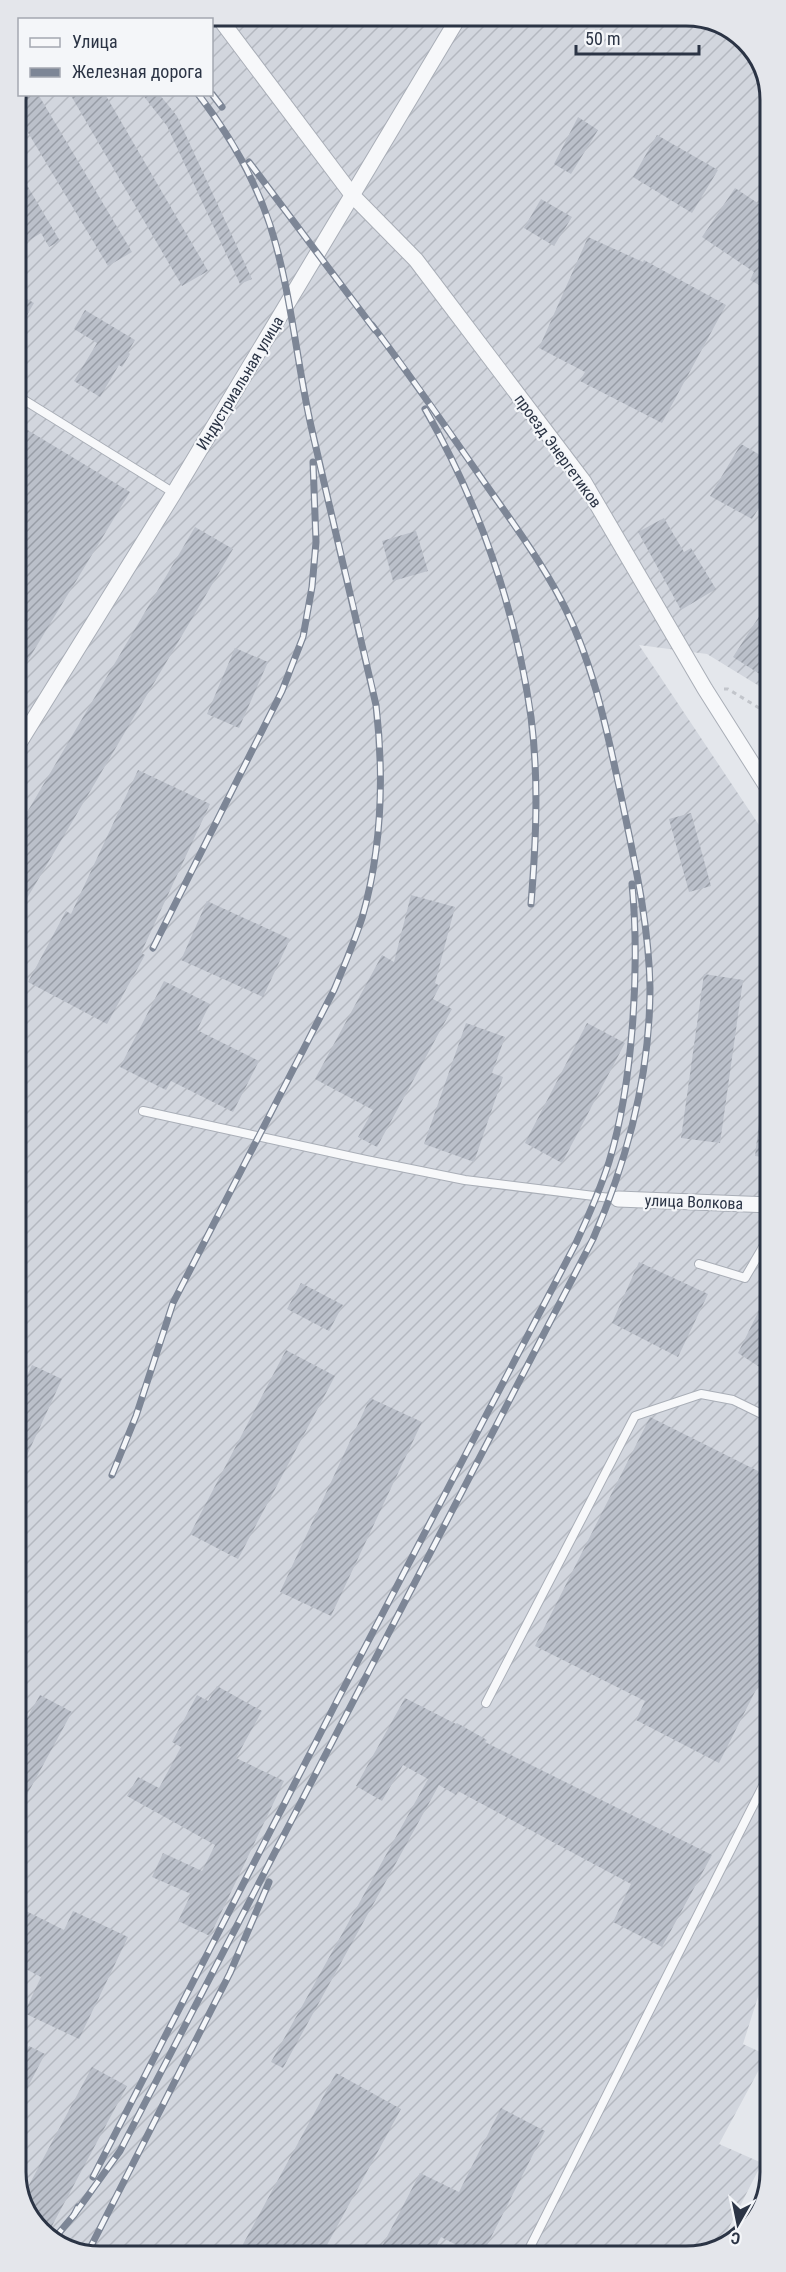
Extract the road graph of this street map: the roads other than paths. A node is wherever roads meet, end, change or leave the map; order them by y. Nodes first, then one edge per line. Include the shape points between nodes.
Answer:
1 (225, 26) edge
2 (453, 26) edge
3 (353, 196) junction
4 (26, 401) edge
5 (174, 493) junction
6 (26, 732) edge
7 (760, 776) edge
8 (142, 1111) dead end
9 (618, 1198) joint
10 (760, 1205) edge
11 (760, 1252) edge
12 (699, 1264) dead end
13 (760, 1413) edge
14 (486, 1703) dead end
15 (760, 1792) edge
16 (531, 2246) edge

1 - 3 street, проезд Энергетиков
2 - 3 street, Индустриальная улица
3 - 5 street, Индустриальная улица
3 - 7 street, проезд Энергетиков via 416,260 584,482
4 - 5 lane
5 - 6 street, Индустриальная улица
8 - 9 lane via 465,1180
9 - 10 street, улица Волкова
11 - 12 lane via 744,1278
13 - 14 lane via 733,1400 701,1394 635,1416
15 - 16 lane

